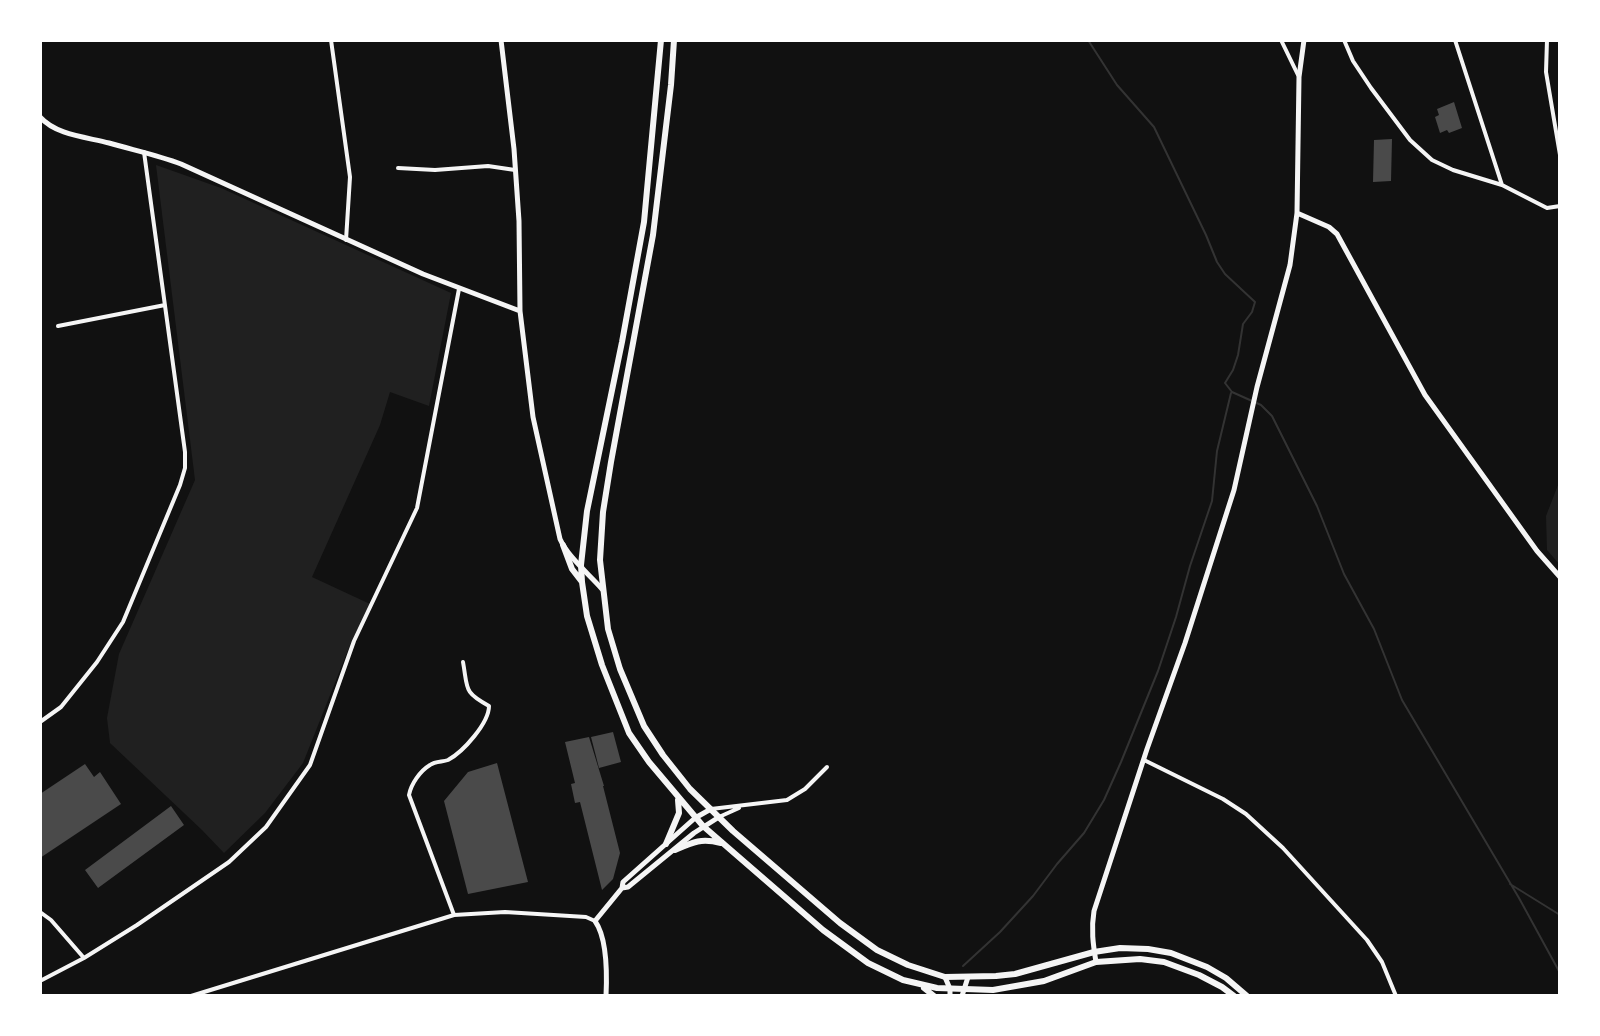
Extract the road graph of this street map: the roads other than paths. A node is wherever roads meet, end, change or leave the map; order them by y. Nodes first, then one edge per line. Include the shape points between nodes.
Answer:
1 (331, 40) edge
2 (501, 40) edge
3 (661, 40) edge
4 (674, 40) edge
5 (1281, 40) edge
6 (1304, 40) edge
7 (1344, 40) edge
8 (1455, 40) edge
9 (1547, 40) edge
10 (1299, 77) junction
11 (40, 117) edge
12 (144, 152) junction
13 (1560, 155) edge
14 (398, 168) dead end
15 (515, 170) junction
16 (1502, 185) junction
17 (1560, 206) edge
18 (1297, 213) junction
19 (346, 240) junction
20 (459, 289) junction
21 (165, 305) junction
22 (520, 311) junction
23 (58, 326) dead end
24 (583, 545) junction
25 (565, 549) junction
26 (581, 565) junction
27 (1560, 577) edge
28 (582, 582) junction
29 (602, 589) junction
30 (463, 662) dead end
31 (40, 722) edge
32 (1144, 760) junction
33 (827, 767) dead end
34 (677, 796) junction
35 (740, 807) junction
36 (711, 809) junction
37 (719, 817) junction
38 (695, 818) junction
39 (703, 826) junction
40 (666, 844) junction
41 (725, 844) junction
42 (675, 850) junction
43 (622, 888) junction
44 (40, 912) edge
45 (454, 915) junction
46 (595, 921) junction
47 (1094, 952) junction
48 (84, 958) junction
49 (1096, 962) junction
50 (945, 977) junction
51 (968, 977) junction
52 (40, 981) edge
53 (913, 984) junction
54 (993, 990) junction
55 (950, 993) edge
56 (963, 993) edge
57 (191, 996) edge
58 (606, 996) edge
59 (934, 996) edge
60 (983, 996) edge
61 (1234, 996) edge
62 (1247, 996) edge
63 (1396, 996) edge

1 - 19 street via 350,177
2 - 15 main road
3 - 24 highway via 644,222
4 - 29 highway via 653,235 603,512
5 - 10 street
6 - 10 main road
7 - 16 street via 1353,61 1410,140 1432,160
8 - 16 street
9 - 13 street via 1546,72
10 - 18 main road
11 - 12 main road via 62,131
12 - 19 main road
12 - 21 street
14 - 15 street
15 - 22 main road
16 - 17 street via 1547,208
18 - 27 main road via 1337,234 1425,395
18 - 32 main road via 1290,265 1234,490
19 - 20 main road
20 - 22 main road
20 - 48 street via 417,508 354,641 310,765 266,827 229,862
21 - 23 street
21 - 31 street via 185,452 180,485 123,622 61,707
22 - 25 main road via 533,417
24 - 25 highway via 573,552
24 - 26 highway
25 - 26 main road
25 - 28 highway
26 - 28 highway
26 - 29 main road
28 - 34 highway via 587,616 622,718
29 - 36 highway via 620,669 644,726
30 - 45 street via 469,692 489,706 489,715 464,749 431,763 411,785 409,795
32 - 47 main road via 1094,911
32 - 63 street via 1223,799 1283,848 1367,940
33 - 35 street via 787,800
34 - 38 highway
34 - 40 highway via 679,813
35 - 36 street
35 - 37 street
36 - 37 highway
36 - 38 main road
37 - 39 main road
37 - 50 highway via 877,950
38 - 39 highway
38 - 40 main road
39 - 41 highway
39 - 42 main road
40 - 43 main road
41 - 42 highway via 708,839
41 - 53 highway via 834,938 868,963
42 - 43 main road
43 - 46 main road
44 - 48 street
45 - 46 street via 505,912
45 - 57 street
46 - 58 main road via 602,935
47 - 49 main road
47 - 51 highway via 1015,974
47 - 62 highway via 1120,948 1171,953 1207,967
48 - 52 street
49 - 54 highway via 1044,981
49 - 61 highway via 1164,962
50 - 51 highway
50 - 55 main road
51 - 56 main road
53 - 55 highway
53 - 59 highway
54 - 56 highway
54 - 60 highway
55 - 56 highway

